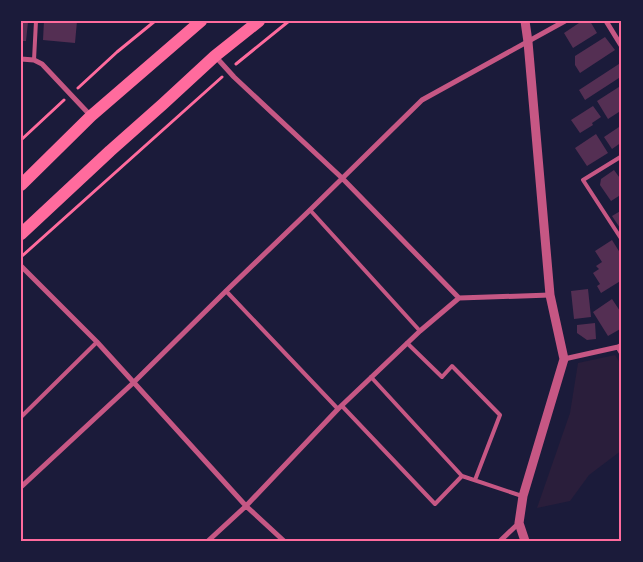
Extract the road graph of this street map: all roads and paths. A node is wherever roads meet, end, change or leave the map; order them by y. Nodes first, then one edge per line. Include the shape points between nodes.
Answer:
1 (36, 21) edge
2 (155, 21) edge
3 (201, 21) edge
4 (259, 21) edge
5 (289, 21) edge
6 (525, 21) edge
7 (564, 21) edge
8 (606, 21) edge
9 (528, 42) junction
10 (622, 46) edge
11 (215, 56) junction
12 (21, 59) edge
13 (34, 60) junction
14 (228, 71) junction
15 (70, 94) junction
16 (91, 116) junction
17 (21, 140) edge
18 (622, 156) edge
19 (342, 178) junction
20 (21, 185) edge
21 (310, 210) junction
22 (21, 234) edge
23 (622, 240) edge
24 (21, 256) edge
25 (21, 266) edge
26 (226, 291) junction
27 (550, 295) junction
28 (459, 298) junction
29 (420, 330) junction
30 (97, 342) junction
31 (407, 343) junction
32 (620, 346) edge
33 (622, 354) edge
34 (564, 359) junction
35 (371, 377) junction
36 (133, 383) junction
37 (340, 408) junction
38 (21, 417) edge
39 (462, 476) junction
40 (475, 480) junction
41 (21, 488) edge
42 (523, 496) junction
43 (246, 506) junction
44 (519, 523) junction
45 (208, 541) edge
46 (284, 541) edge
47 (500, 541) edge
48 (525, 541) edge

1 - 13 lane
2 - 15 path
3 - 16 main road
4 - 11 main road
5 - 14 path
6 - 9 street
7 - 9 street
8 - 10 street
9 - 19 street via 422,100
9 - 27 street
11 - 14 street
11 - 22 main road
12 - 13 street
13 - 15 street via 42,64
14 - 19 street
14 - 24 path
15 - 16 street
15 - 17 path
16 - 20 main road
18 - 23 lane via 583,180
19 - 21 street
19 - 28 street
21 - 26 street
21 - 29 lane
25 - 30 street
26 - 36 street
26 - 37 lane
27 - 28 street
27 - 34 street
28 - 29 street
29 - 31 street
30 - 36 street
30 - 38 lane
31 - 35 street
31 - 40 lane via 442,377 452,366 500,415
32 - 33 street
32 - 34 street
34 - 42 street
35 - 37 street
35 - 39 lane
36 - 41 street
36 - 43 street
37 - 39 lane via 435,504
37 - 43 street
39 - 40 lane
40 - 42 lane
42 - 44 street
43 - 45 street
43 - 46 street
44 - 47 street
44 - 48 street

